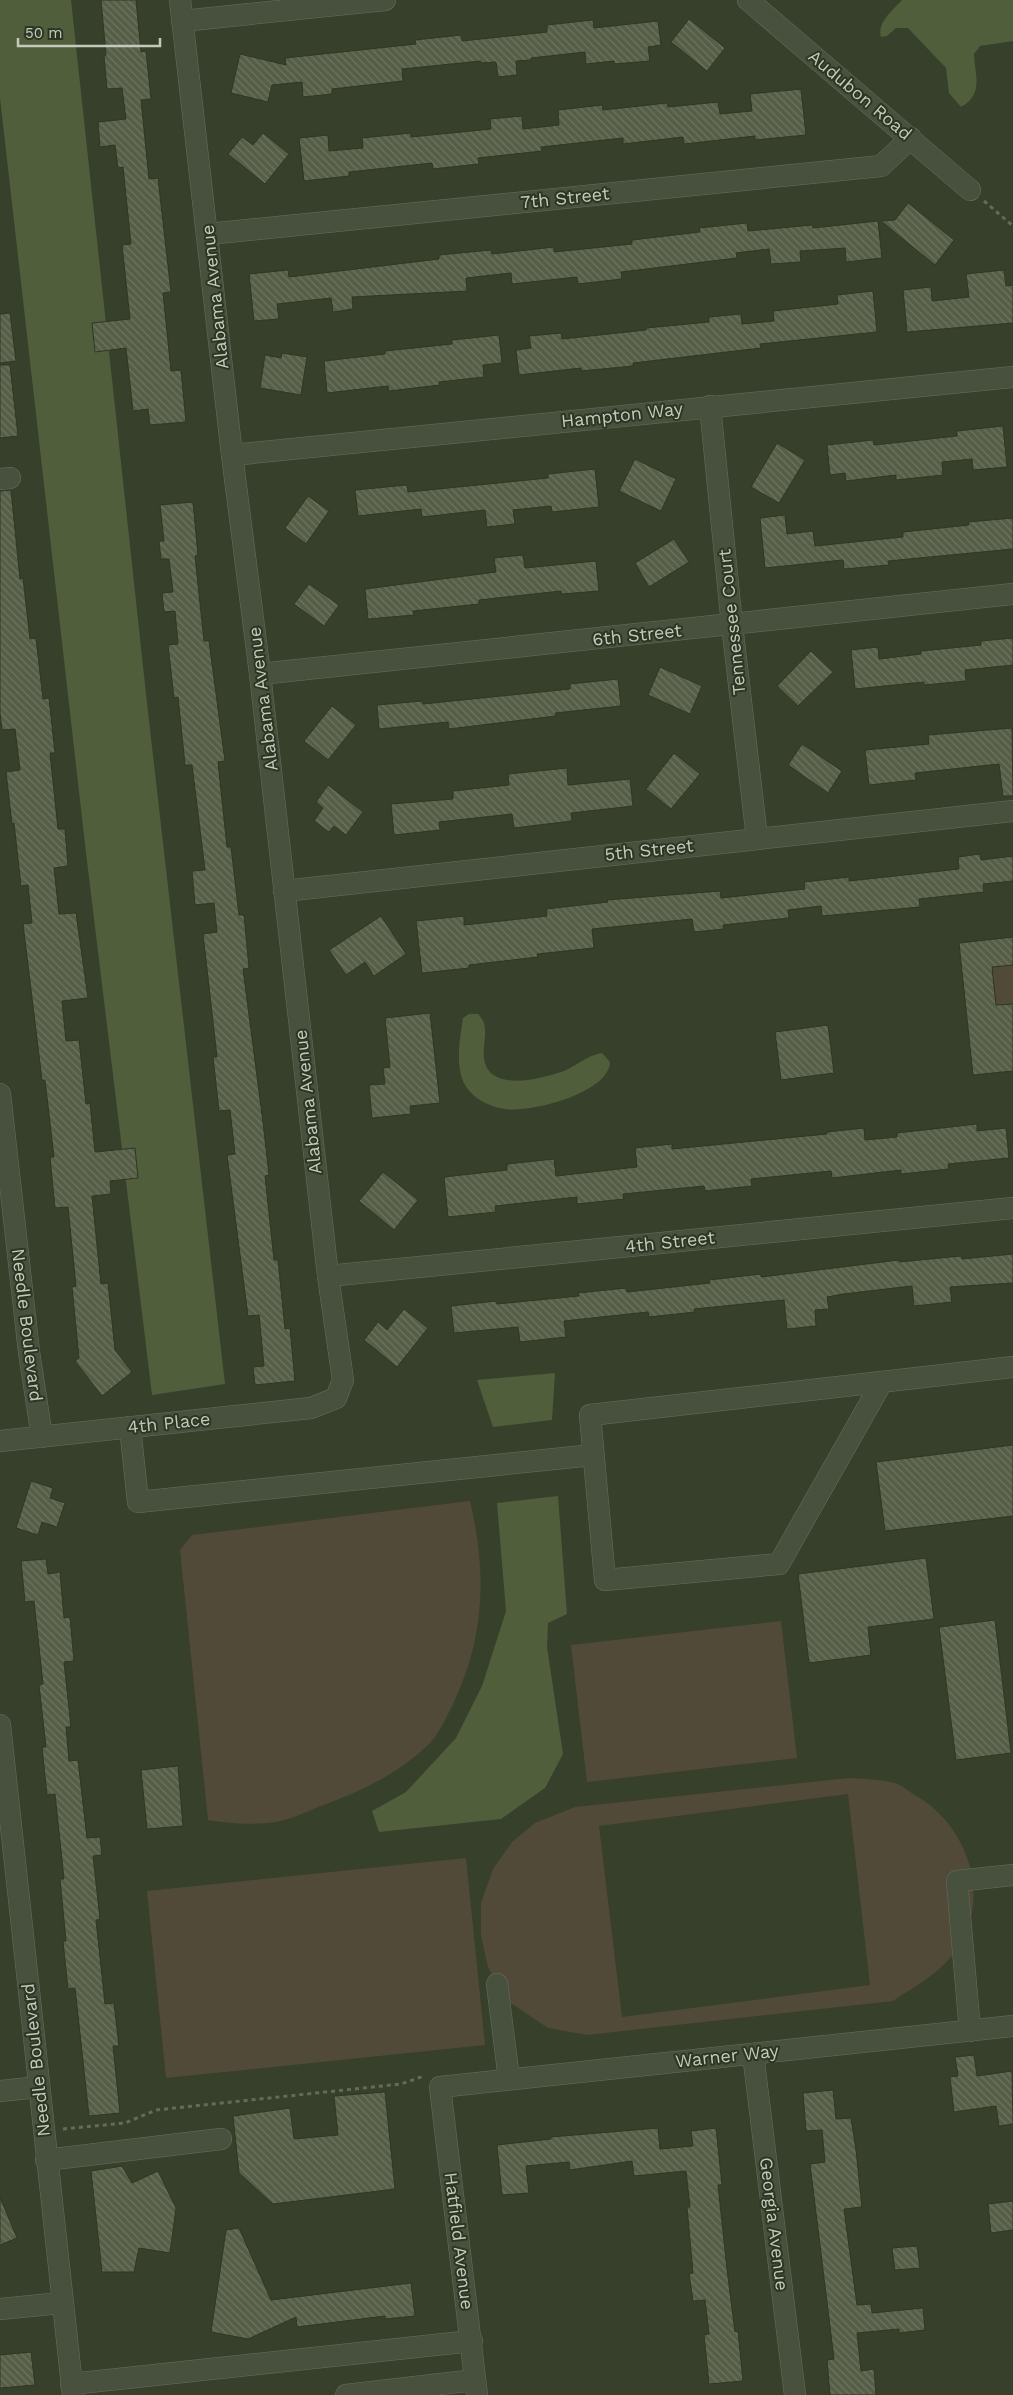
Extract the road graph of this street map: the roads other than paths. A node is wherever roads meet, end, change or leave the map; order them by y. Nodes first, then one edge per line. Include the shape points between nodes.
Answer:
1 (180, 0) edge
2 (385, 0) edge
3 (748, 0) edge
4 (182, 21) junction
5 (911, 138) junction
6 (970, 190) road end
7 (208, 234) junction
8 (1013, 377) edge
9 (710, 406) junction
10 (232, 455) junction
11 (1013, 594) edge
12 (732, 625) junction
13 (260, 674) junction
14 (1013, 810) edge
15 (757, 838) junction
16 (284, 891) junction
17 (0, 1094) edge
18 (1013, 1208) edge
19 (328, 1276) junction
20 (1013, 1367) edge
21 (882, 1382) junction
22 (336, 1398) joint
23 (130, 1427) junction
24 (42, 1437) junction
25 (0, 1441) edge
26 (594, 1455) junction
27 (0, 1725) edge
28 (8, 1875) edge
29 (1013, 1875) edge
30 (497, 1984) dead end
31 (1013, 2026) edge
32 (970, 2031) junction
33 (753, 2054) junction
34 (509, 2079) junction
35 (433, 2081) joint
36 (39, 2087) junction
37 (0, 2091) edge
38 (221, 2139) dead end
39 (46, 2160) junction
40 (62, 2303) junction
41 (0, 2310) edge
42 (472, 2340) junction
43 (476, 2387) edge
44 (72, 2389) edge
45 (346, 2395) edge
46 (795, 2395) edge

1 - 4 street, Alabama Avenue
2 - 4 street
3 - 5 street, Audubon Road
4 - 7 street, Alabama Avenue
5 - 6 street, Audubon Road
5 - 7 street, 7th Street via 881,166
7 - 10 street, Alabama Avenue
8 - 9 street, Hampton Way
9 - 10 street, Hampton Way
9 - 12 street, Tennessee Court
10 - 13 street, Alabama Avenue
11 - 12 street, 6th Street
12 - 13 street, 6th Street
12 - 15 street, Tennessee Court
13 - 16 street, Alabama Avenue
14 - 15 street, 5th Street
15 - 16 street, 5th Street
16 - 19 street, Alabama Avenue
17 - 24 street, Needle Boulevard via 29,1352
18 - 19 street, 4th Street
19 - 22 street, Alabama Avenue via 343,1380
20 - 21 street
21 - 26 street via 590,1415
21 - 26 street via 779,1564 605,1580
22 - 23 street, 4th Place via 310,1408
23 - 24 street, 4th Place
23 - 26 street via 138,1502
24 - 25 street, 4th Place
27 - 28 street, Needle Boulevard
28 - 36 street, Needle Boulevard
29 - 32 street via 957,1881
30 - 34 street
31 - 32 street, Warner Way
32 - 33 street, Warner Way
33 - 34 street, Warner Way
33 - 46 street, Georgia Avenue
34 - 35 street, Warner Way
35 - 42 street, Hatfield Avenue
36 - 37 street
36 - 39 street, Needle Boulevard
38 - 39 street
39 - 40 street, Needle Boulevard
40 - 41 street
40 - 44 street, Needle Boulevard
42 - 43 street, Hatfield Avenue
42 - 44 street
43 - 45 street

